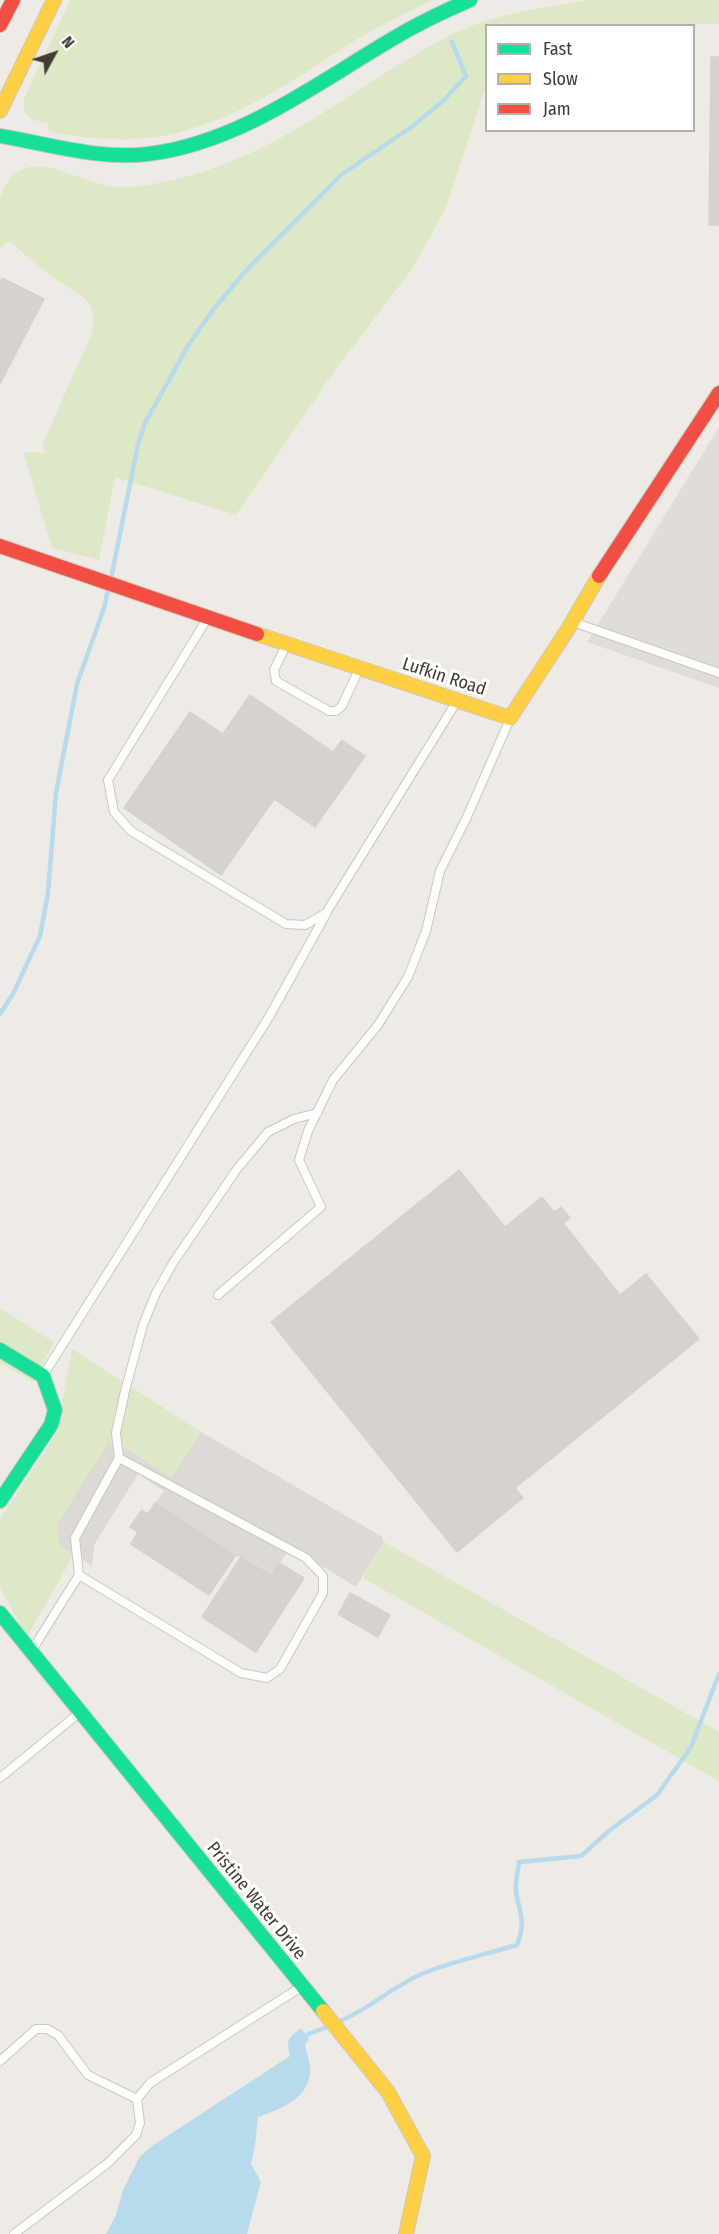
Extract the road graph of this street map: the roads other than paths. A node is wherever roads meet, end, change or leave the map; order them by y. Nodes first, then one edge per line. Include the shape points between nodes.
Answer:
1 (54, 0) edge
2 (470, 0) edge
3 (12, 1) edge
4 (0, 25) edge
5 (0, 111) edge
6 (0, 136) edge
7 (719, 393) edge
8 (0, 546) edge
9 (208, 618) junction
10 (572, 622) junction
11 (287, 644) junction
12 (359, 668) junction
13 (719, 674) edge
14 (458, 700) junction
15 (510, 718) junction
16 (326, 913) junction
17 (317, 1113) junction
18 (218, 1295) dead end
19 (0, 1350) edge
20 (43, 1376) junction
21 (119, 1458) junction
22 (0, 1501) edge
23 (79, 1575) junction
24 (0, 1613) edge
25 (31, 1651) junction
26 (80, 1712) junction
27 (0, 1778) edge
28 (305, 1990) junction
29 (0, 2061) edge
30 (137, 2099) junction
31 (14, 2234) edge
32 (406, 2234) edge

1 - 5 main road
2 - 6 main road via 425,20 229,133 178,149 118,154
3 - 4 main road
7 - 10 main road via 605,565
8 - 9 main road, Lufkin Road
9 - 11 main road, Lufkin Road
9 - 16 lane via 108,780 114,812 131,831 286,924 305,925
10 - 13 lane
10 - 15 main road
11 - 12 main road, Lufkin Road
11 - 12 lane via 274,670 276,681 329,711 342,706
12 - 14 main road, Lufkin Road
14 - 15 main road, Lufkin Road
14 - 16 lane
15 - 17 lane via 440,870 426,931 408,977 378,1024 333,1080
16 - 20 lane via 269,1017
17 - 18 lane via 299,1160 321,1207
17 - 21 lane via 268,1132 237,1169 173,1263 143,1325 116,1433
19 - 20 main road
20 - 22 main road via 55,1410 51,1425
21 - 23 lane via 75,1538
21 - 23 lane via 306,1558 323,1576 323,1593 280,1669 267,1678 242,1673
23 - 25 lane
24 - 25 main road, Pristine Water Drive
25 - 26 main road, Pristine Water Drive
26 - 27 lane
26 - 28 main road, Pristine Water Drive
28 - 30 lane via 150,2084
28 - 32 main road, Pristine Water Drive via 388,2092 423,2156
29 - 30 lane via 36,2030 47,2029 58,2035 88,2075
30 - 31 lane via 140,2123 136,2134 108,2163

